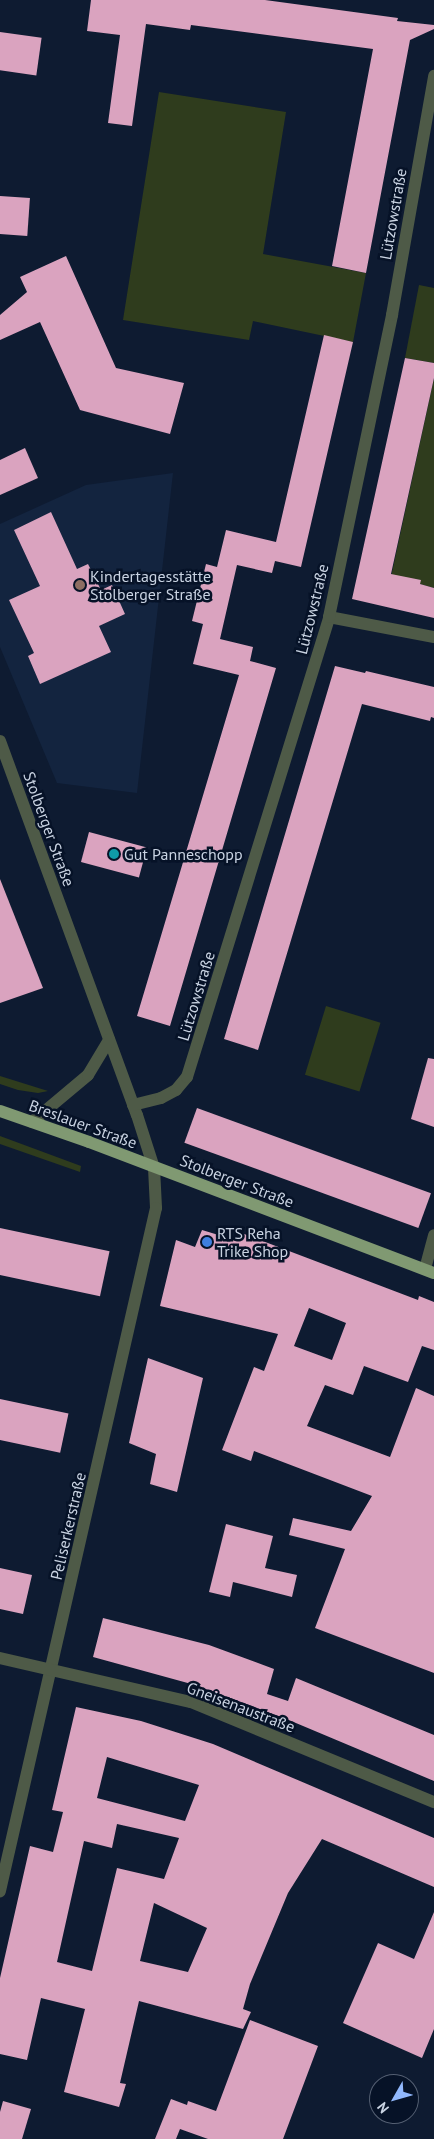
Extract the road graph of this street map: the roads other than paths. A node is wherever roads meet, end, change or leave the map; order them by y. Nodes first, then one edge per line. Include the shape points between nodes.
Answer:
1 (434, 76) edge
2 (329, 617) junction
3 (434, 637) edge
4 (0, 741) edge
5 (109, 1040) junction
6 (133, 1105) junction
7 (0, 1111) edge
8 (32, 1122) junction
9 (154, 1168) junction
10 (434, 1235) edge
11 (430, 1271) edge
12 (0, 1658) edge
13 (52, 1670) junction
14 (434, 1802) edge
15 (0, 1891) edge

1 - 2 street, Lützowstraße via 392,315
2 - 3 street
2 - 6 street, Lützowstraße via 187,1077 176,1090 161,1098
4 - 5 street, Stolberger Straße
5 - 6 street, Stolberger Straße
5 - 8 street via 88,1075
6 - 9 street, Stolberger Straße
7 - 8 main road, Breslauer Straße
8 - 9 main road, Breslauer Straße
9 - 11 main road, Stolberger Straße
9 - 13 street, Peliserkerstraße via 155,1221
10 - 11 street
12 - 13 street, Gneisenaustraße
13 - 14 street, Gneisenaustraße via 191,1702
13 - 15 street, Peliserkerstraße

